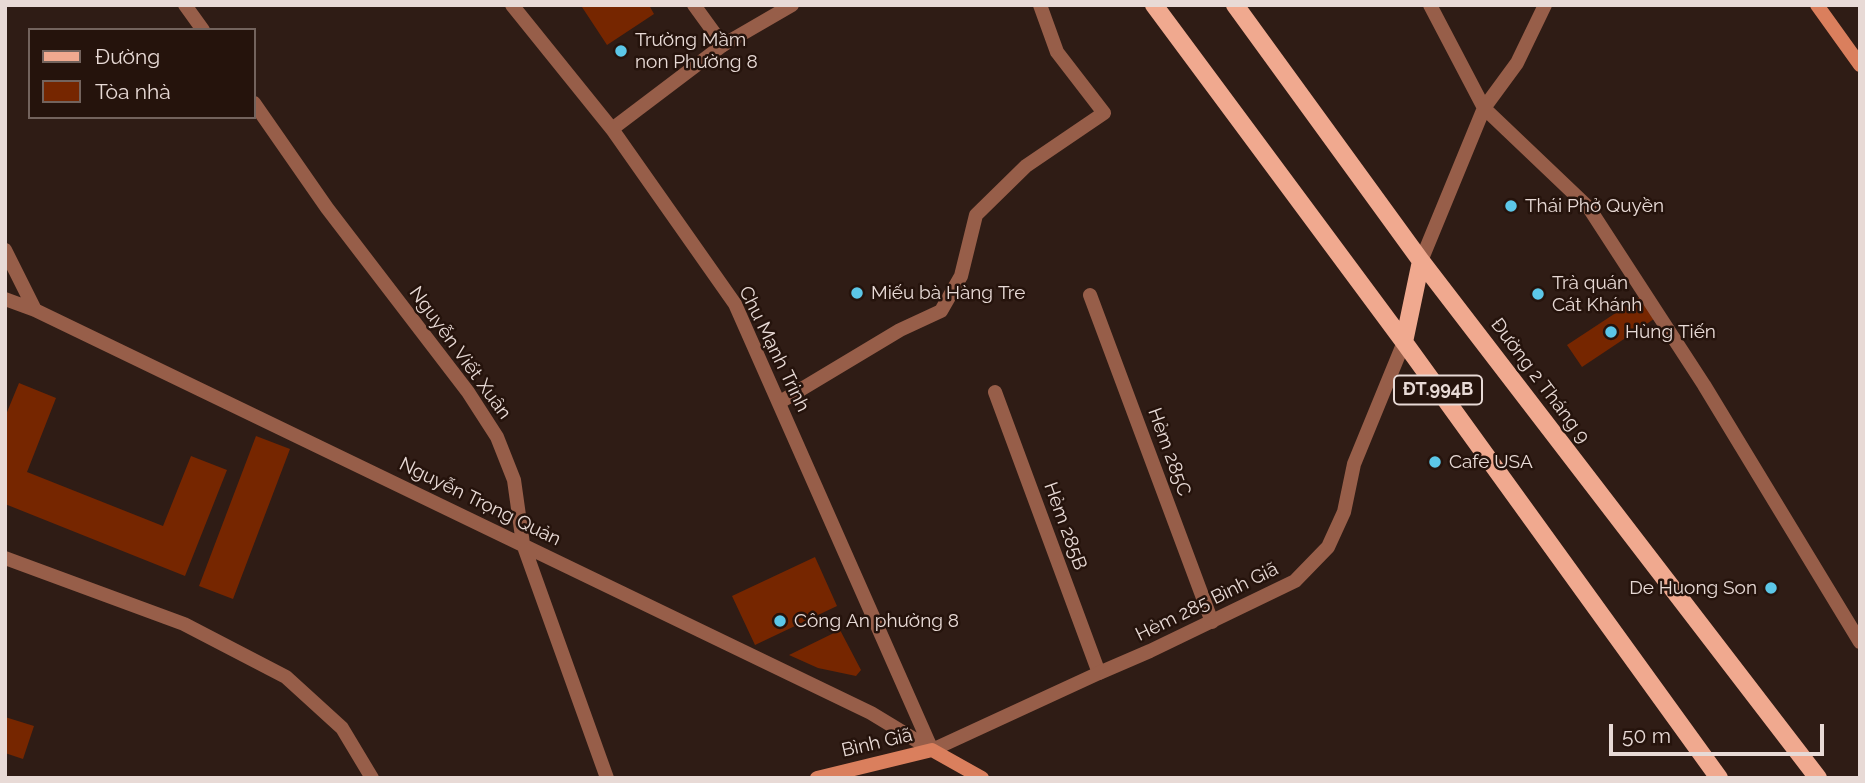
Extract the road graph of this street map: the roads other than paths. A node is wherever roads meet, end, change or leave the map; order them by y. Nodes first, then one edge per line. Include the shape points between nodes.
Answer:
1 (186, 5) edge
2 (512, 5) edge
3 (694, 5) edge
4 (792, 5) edge
5 (1041, 5) edge
6 (1154, 5) edge
7 (1235, 5) edge
8 (1430, 5) edge
9 (1545, 5) edge
10 (1817, 5) edge
11 (201, 28) edge
12 (723, 45) junction
13 (1860, 65) edge
14 (256, 106) edge
15 (1484, 108) junction
16 (612, 129) junction
17 (5, 250) edge
18 (1421, 261) junction
19 (1090, 295) dead end
20 (5, 299) edge
21 (35, 310) junction
22 (1404, 342) junction
23 (995, 392) dead end
24 (780, 402) junction
25 (523, 544) junction
26 (5, 558) edge
27 (1212, 622) junction
28 (1860, 642) edge
29 (1099, 673) junction
30 (932, 750) junction
31 (372, 778) edge
32 (607, 778) edge
33 (817, 778) edge
34 (982, 778) edge
35 (1719, 778) edge
36 (1818, 778) edge

1 - 11 street
2 - 16 street, Chu Mạnh Trinh
3 - 12 street
4 - 12 street
5 - 24 street via 1057,52 1104,113 1026,166 976,215 961,276 941,311 900,330
6 - 22 main road, ĐT.994B
7 - 18 main road, Đường 2 Tháng 9 / ĐT.994B
8 - 15 street
9 - 15 street via 1517,63
10 - 13 street
12 - 16 street
14 - 25 street, Nguyễn Viết Xuân via 498,437 514,480
15 - 18 street
15 - 28 street via 1589,208 1704,385
16 - 24 street, Chu Mạnh Trinh via 735,304
17 - 21 street
18 - 22 main road
18 - 36 main road, Đường 2 Tháng 9 / ĐT.994B
19 - 27 street, Hẻm 285C
20 - 21 street, Nguyễn Trọng Quản
21 - 25 street, Nguyễn Trọng Quản
22 - 27 street, Hẻm 285 Bình Giã via 1354,464 1344,512 1328,547 1295,582
22 - 35 main road, ĐT.994B
23 - 29 street, Hẻm 285B
24 - 30 street, Chu Mạnh Trinh
25 - 30 street, Nguyễn Trọng Quản via 870,713
25 - 32 street, Nguyễn Viết Xuân
26 - 31 street via 184,624 286,677 342,728
27 - 29 street, Hẻm 285 Bình Giã
29 - 30 street, Hẻm 285 Bình Giã
30 - 33 street, Bình Giã
30 - 34 street, Bình Giã

